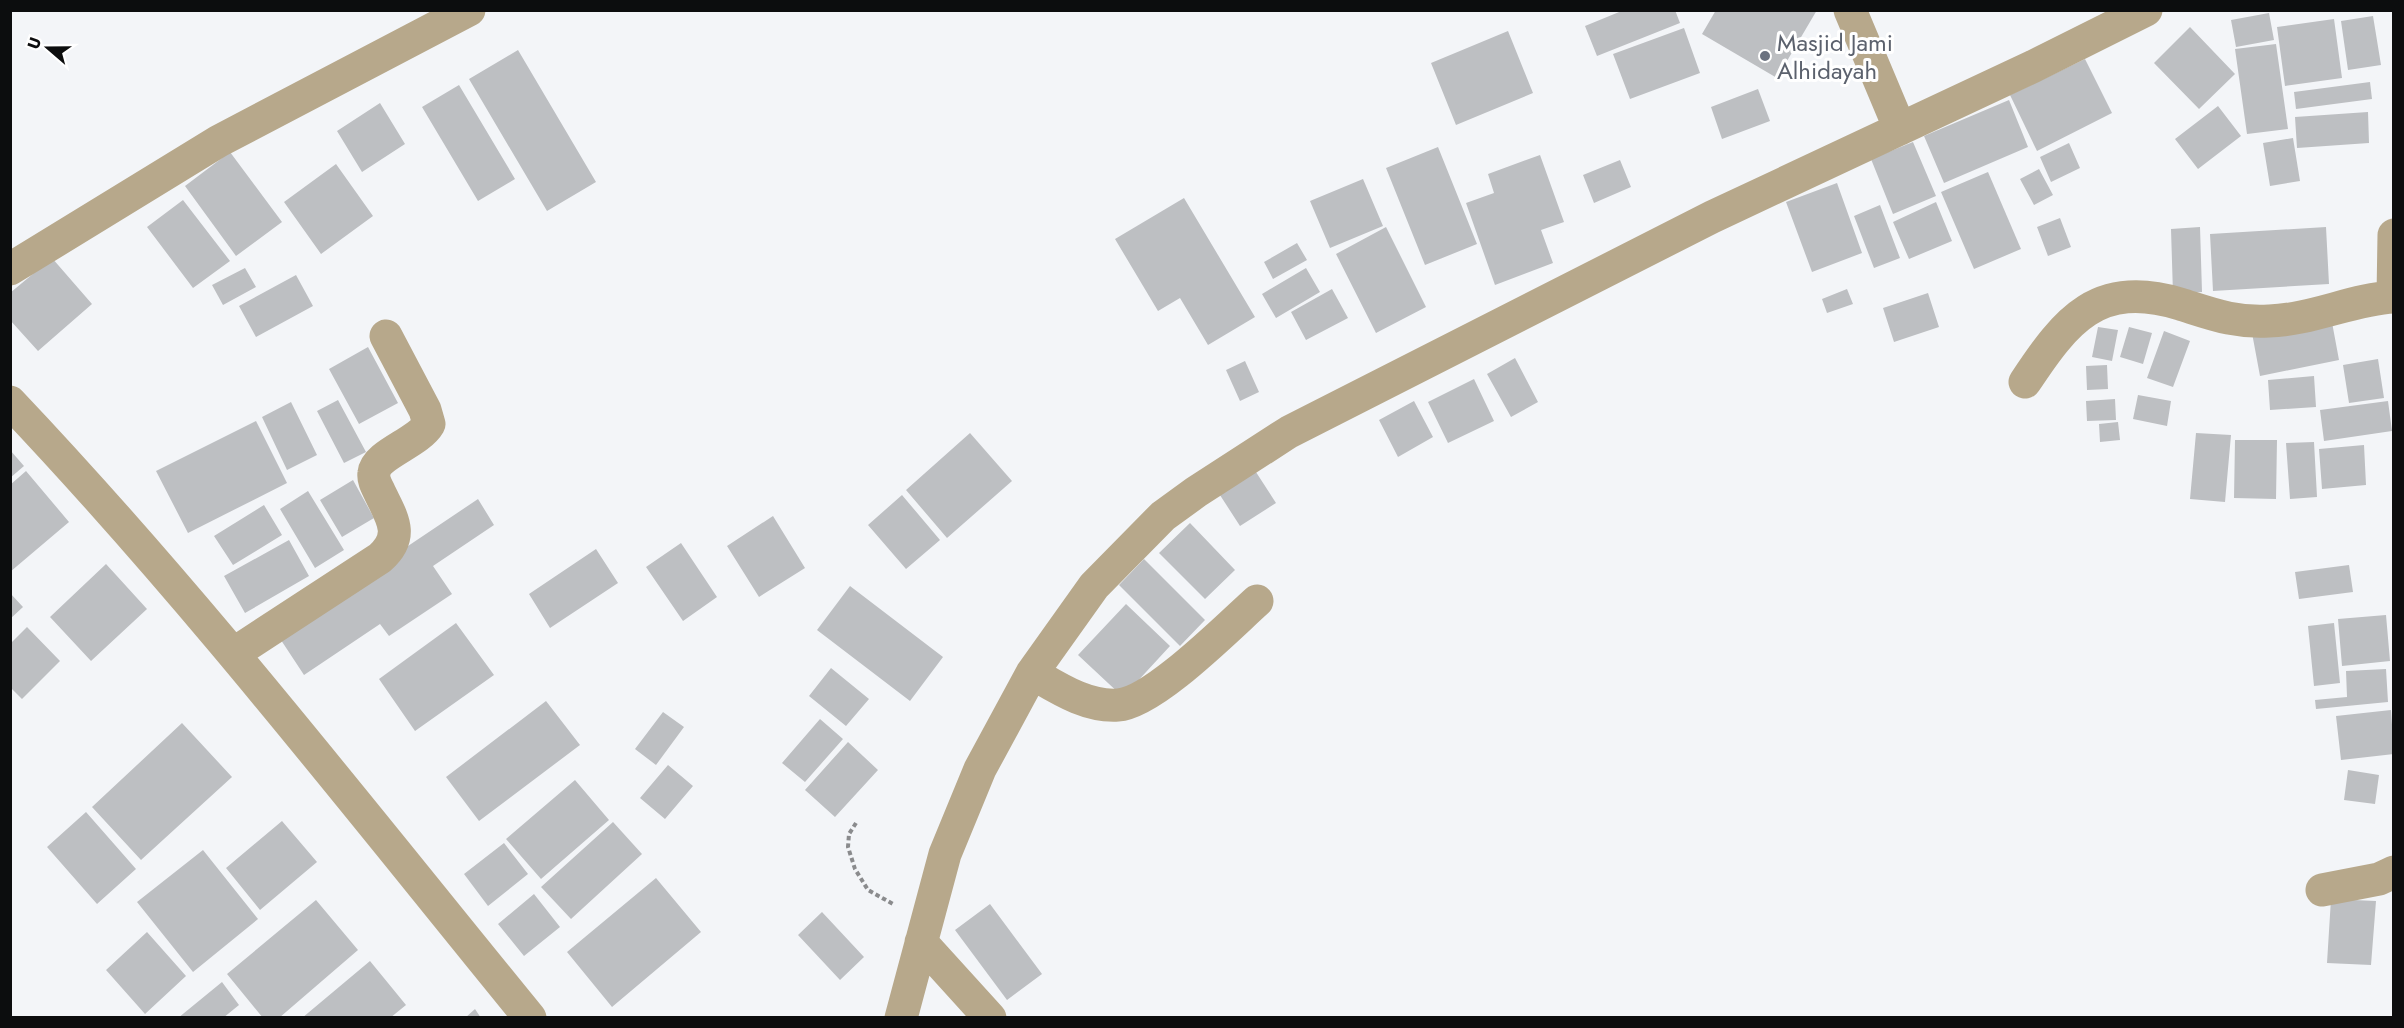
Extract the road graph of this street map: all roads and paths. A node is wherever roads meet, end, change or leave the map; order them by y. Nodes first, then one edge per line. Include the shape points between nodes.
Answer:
1 (469, 10) edge
2 (1850, 10) edge
3 (2146, 10) edge
4 (1900, 129) junction
5 (2394, 234) edge
6 (10, 269) edge
7 (2393, 297) edge
8 (386, 336) dead end
9 (2025, 382) dead end
10 (10, 402) edge
11 (1257, 602) dead end
12 (233, 654) junction
13 (1032, 673) junction
14 (856, 824) dead end
15 (2394, 872) edge
16 (2322, 890) dead end
17 (929, 910) junction
18 (921, 942) junction
19 (530, 1017) edge
20 (901, 1017) edge
21 (990, 1017) edge

1 - 6 street via 219,141
2 - 4 street
3 - 4 street
4 - 13 street via 1712,217 1289,432 1156,523 1094,586
5 - 7 street
7 - 9 street via 2271,321 2238,321 2141,296 2108,300 2064,328
8 - 12 street via 429,424 425,432 375,467 375,482 394,524 395,539 380,558
10 - 12 street
11 - 13 street via 1155,691 1132,703 1084,700
12 - 19 street
13 - 17 street via 980,769 945,854
14 - 17 path via 849,834 848,847 868,890 891,903
15 - 16 street via 2379,879
17 - 18 street
18 - 20 street
18 - 21 street

